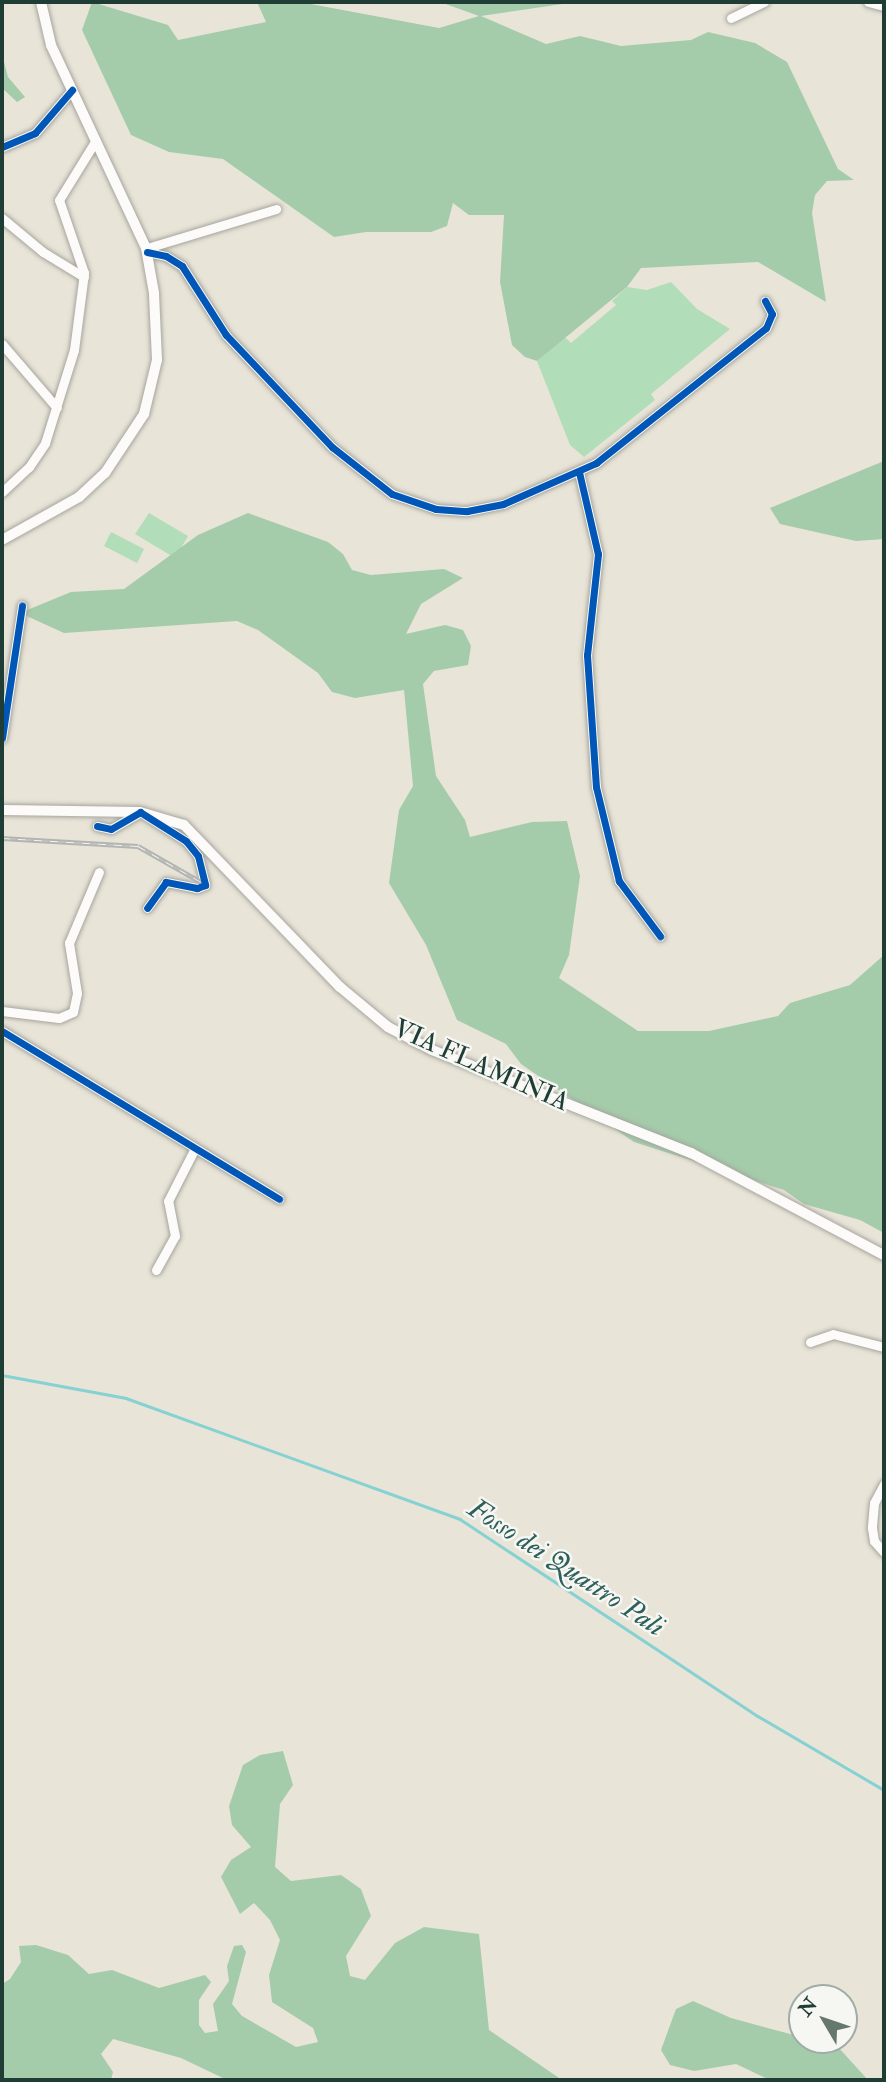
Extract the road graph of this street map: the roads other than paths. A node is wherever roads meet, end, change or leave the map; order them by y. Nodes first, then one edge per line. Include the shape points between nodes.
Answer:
1 (41, 2) edge
2 (764, 2) edge
3 (868, 2) edge
4 (884, 6) edge
5 (731, 18) dead end
6 (72, 90) junction
7 (96, 140) junction
8 (2, 147) edge
9 (276, 209) dead end
10 (2, 218) edge
11 (146, 250) junction
12 (84, 277) junction
13 (765, 301) dead end
14 (2, 344) edge
15 (57, 408) junction
16 (579, 472) junction
17 (2, 492) edge
18 (2, 540) edge
19 (22, 606) dead end
20 (2, 738) edge
21 (2, 810) edge
22 (140, 812) junction
23 (97, 827) dead end
24 (99, 872) dead end
25 (147, 908) dead end
26 (660, 936) dead end
27 (2, 1011) edge
28 (2, 1031) edge
29 (194, 1150) junction
30 (279, 1199) dead end
31 (884, 1255) edge
32 (156, 1270) dead end
33 (810, 1342) dead end
34 (884, 1348) edge
35 (884, 1484) edge
36 (884, 1552) edge

1 - 6 main road via 51,45
2 - 5 street
3 - 4 street
6 - 7 main road
6 - 8 street via 35,133
7 - 11 main road
7 - 12 street via 59,200
9 - 11 street
10 - 12 street via 43,252
11 - 16 street via 182,266 226,335 312,428 404,501 436,509 486,508
11 - 18 main road via 157,350 154,384 141,421 89,489
12 - 15 street via 74,350
13 - 16 street via 772,314 766,328
14 - 15 street
15 - 17 street via 39,454
16 - 26 street via 598,554 587,656 596,787 620,881
19 - 20 street
21 - 22 main road, VIA FLAMINIA
22 - 23 street via 111,829
22 - 25 street via 186,841 207,880 200,888 166,882
22 - 31 main road, VIA FLAMINIA via 176,821 196,832 340,987 405,1037 667,1142
24 - 27 street via 69,943 77,993 73,1012 59,1018
28 - 29 street
29 - 30 street
29 - 32 street via 169,1201 175,1237
33 - 34 street via 833,1334
35 - 36 street via 875,1500 872,1528 874,1541

